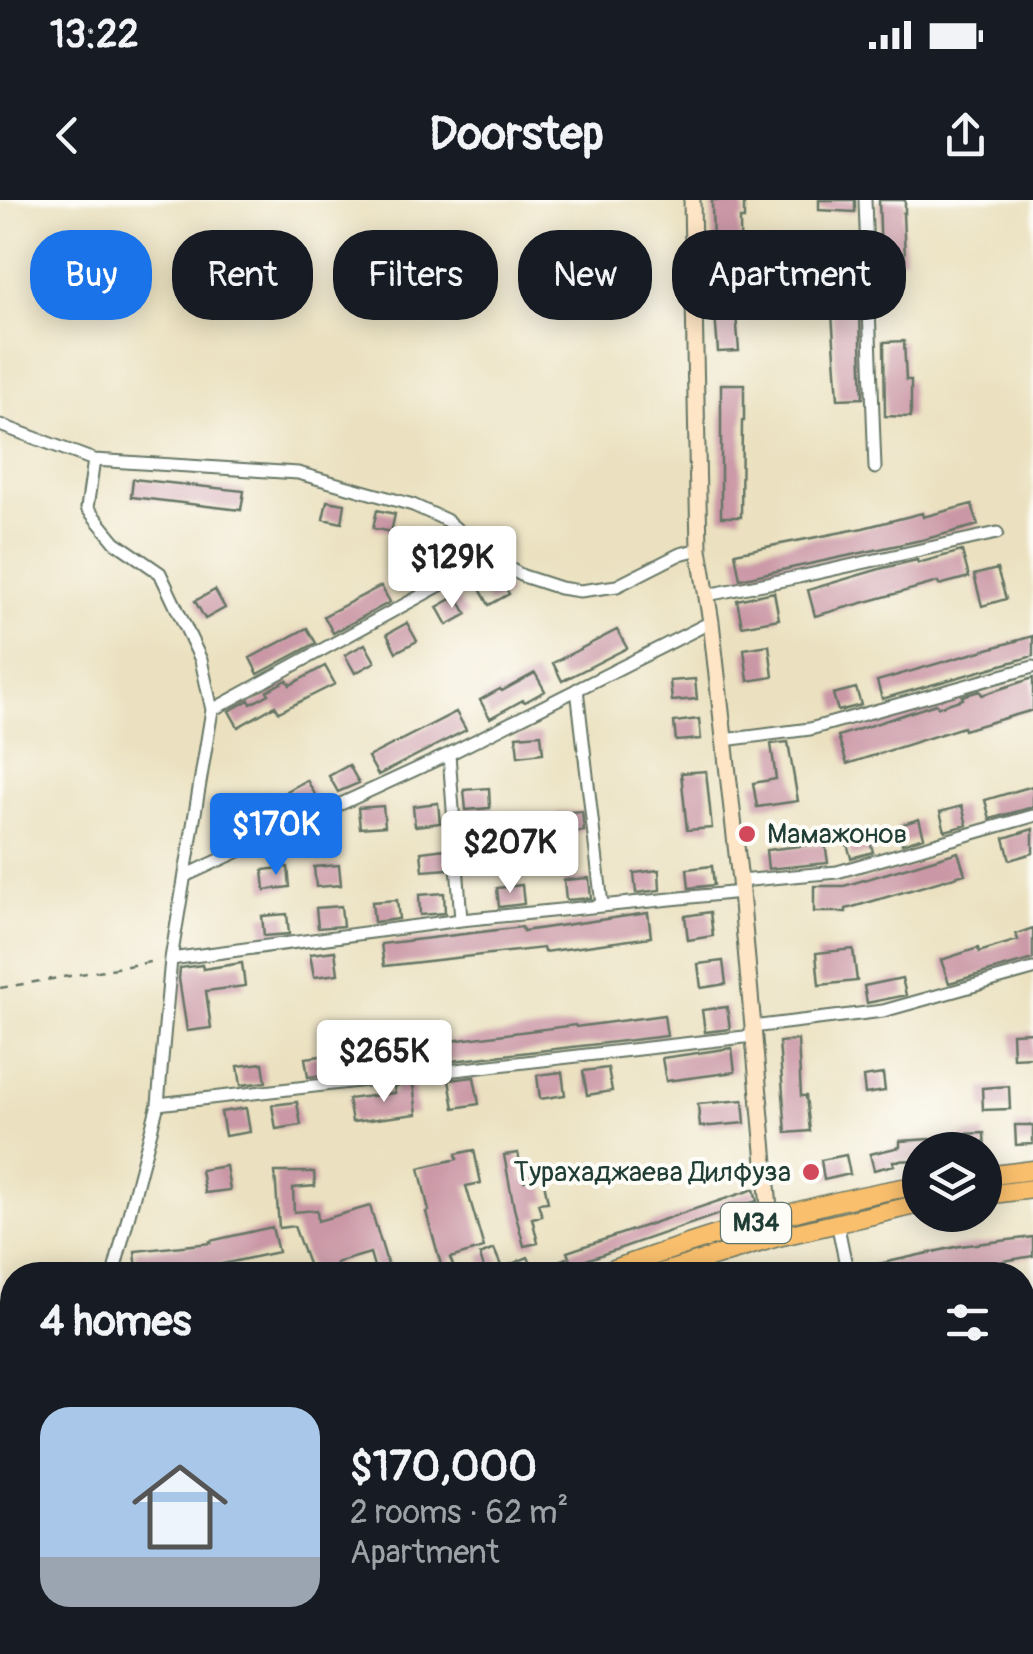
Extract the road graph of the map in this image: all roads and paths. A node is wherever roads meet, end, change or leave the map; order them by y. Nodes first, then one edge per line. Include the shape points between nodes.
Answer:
1 (692, 200) edge
2 (865, 200) edge
3 (0, 426) edge
4 (94, 460) junction
5 (875, 468) dead end
6 (997, 533) dead end
7 (699, 549) junction
8 (490, 558) junction
9 (707, 594) junction
10 (711, 622) junction
11 (1033, 667) edge
12 (576, 690) junction
13 (212, 710) junction
14 (724, 740) junction
15 (449, 754) junction
16 (1033, 816) edge
17 (185, 876) junction
18 (740, 886) junction
19 (602, 906) junction
20 (462, 920) junction
21 (170, 958) junction
22 (1033, 969) edge
23 (0, 988) edge
24 (752, 1031) junction
25 (158, 1104) junction
26 (1033, 1170) edge
27 (1002, 1174) edge
28 (902, 1189) edge
29 (1033, 1190) edge
30 (1002, 1193) edge
31 (902, 1208) edge
32 (770, 1219) junction
33 (838, 1222) junction
34 (116, 1262) edge
35 (634, 1262) edge
36 (697, 1262) edge
37 (846, 1262) edge

1 - 7 street
2 - 5 street
3 - 4 street
4 - 8 street via 298,473 413,505 446,520
4 - 13 street via 87,508 115,542 160,573 200,660
6 - 9 street
7 - 8 street via 599,590 560,588
7 - 9 street
8 - 13 street
9 - 10 street
10 - 12 street
10 - 14 street
11 - 14 street via 810,729
12 - 15 street
12 - 19 street
13 - 17 street
14 - 18 street
15 - 17 street
15 - 20 street
16 - 18 street via 837,872
17 - 21 street
18 - 19 street
18 - 24 street
19 - 20 street
20 - 21 street
21 - 23 path
21 - 25 street
22 - 24 street via 882,1011
24 - 25 street
24 - 32 street
25 - 34 street
26 - 27 main road
28 - 32 main road, M34
29 - 30 main road
31 - 33 main road, M34
32 - 35 main road, M34
33 - 36 main road, M34
33 - 37 street

